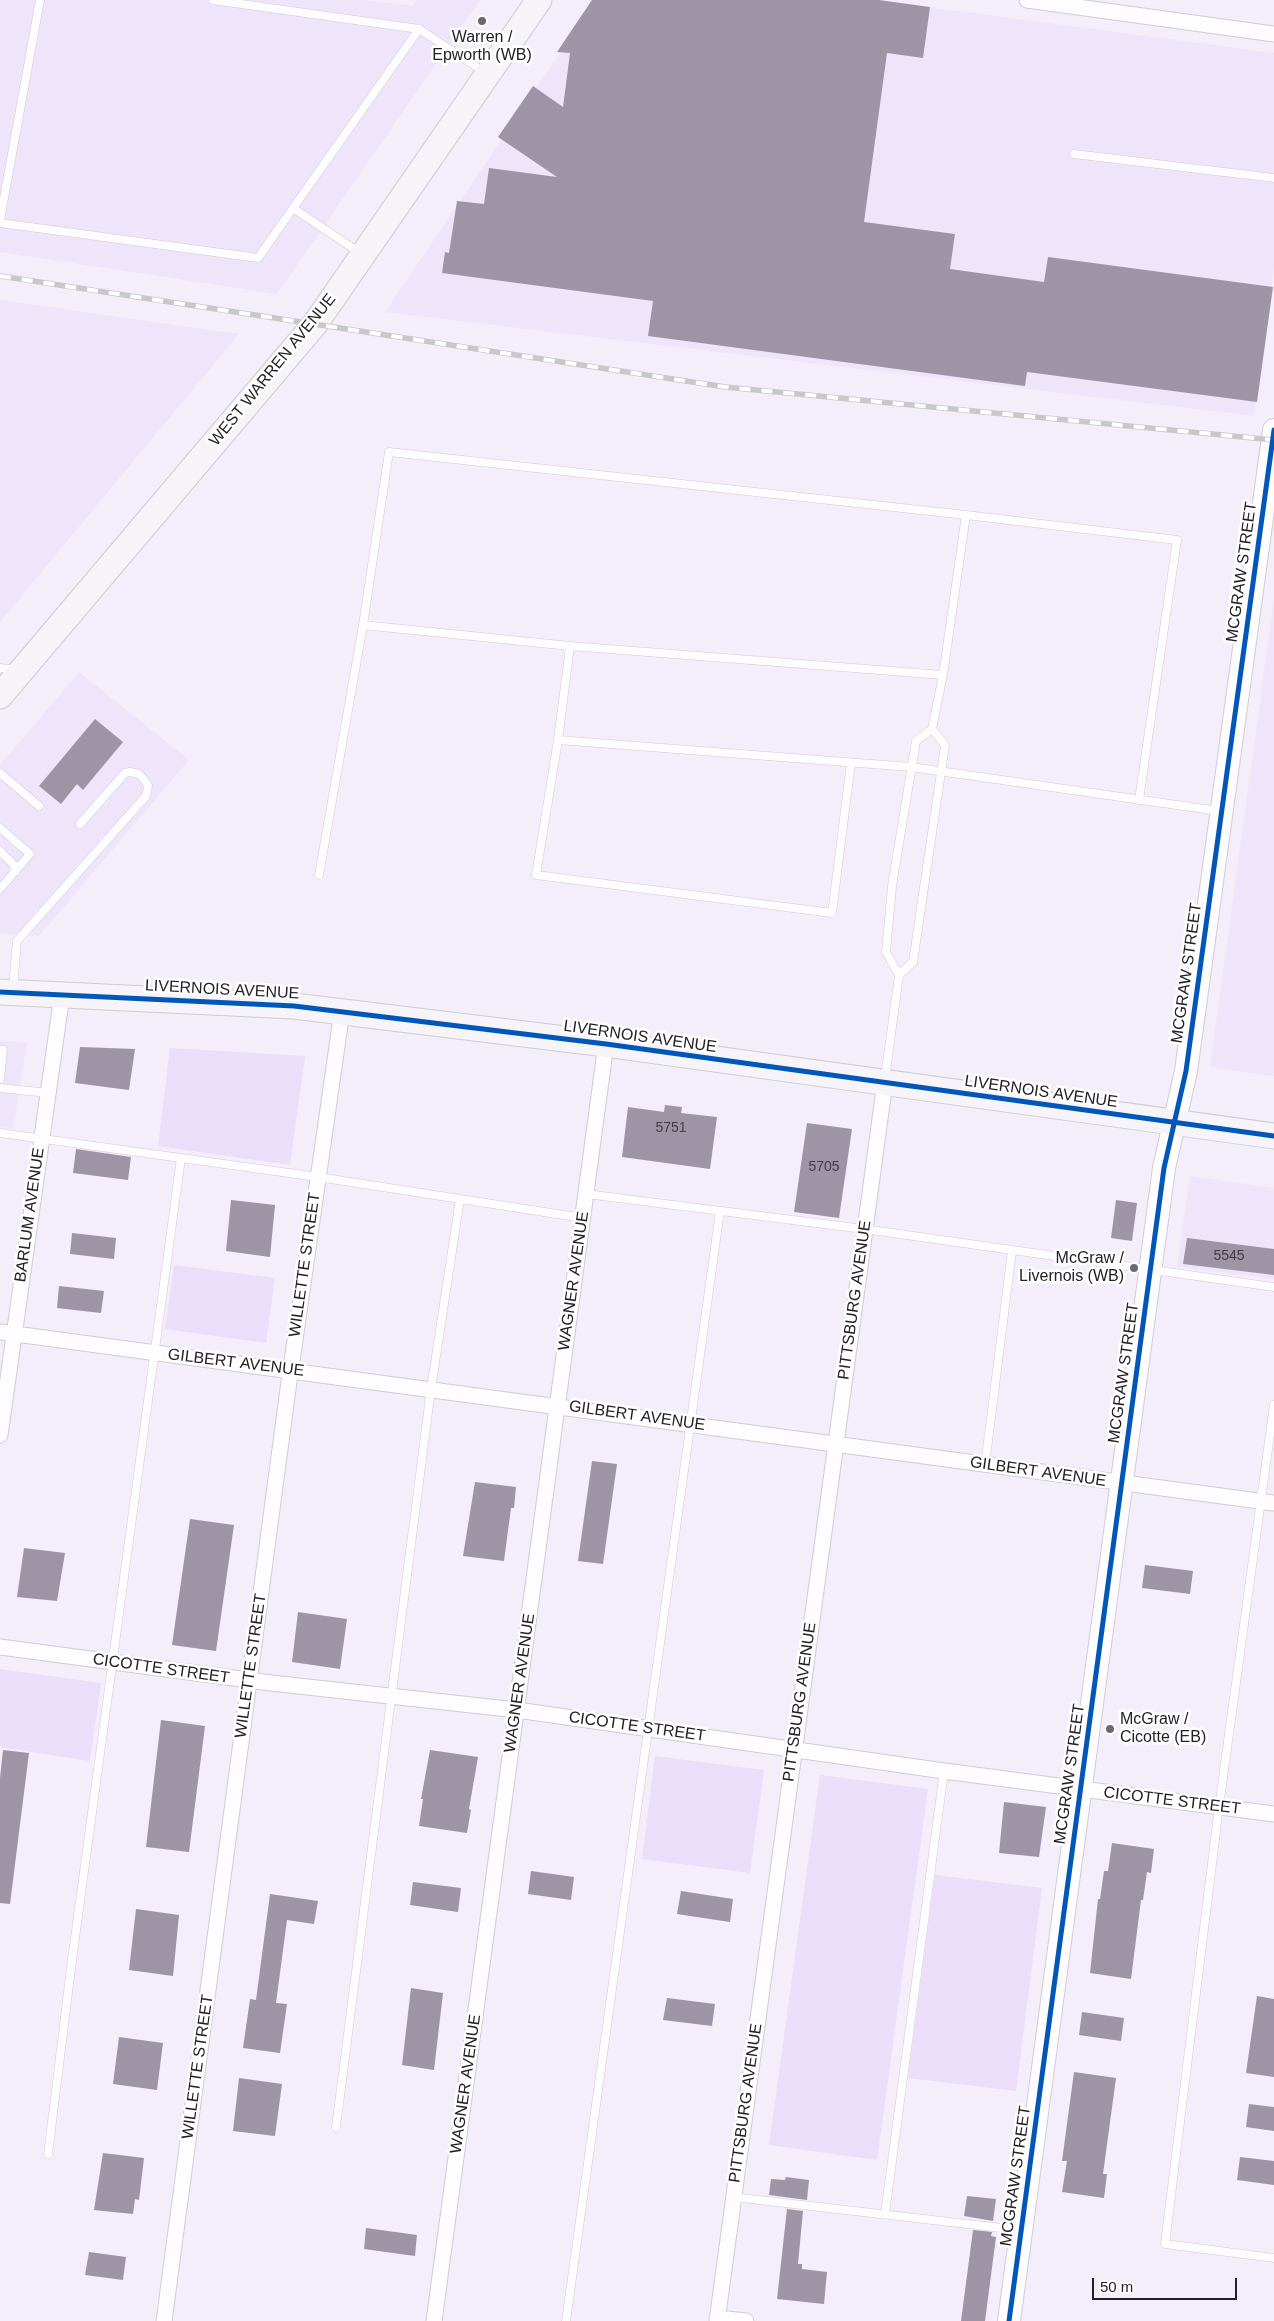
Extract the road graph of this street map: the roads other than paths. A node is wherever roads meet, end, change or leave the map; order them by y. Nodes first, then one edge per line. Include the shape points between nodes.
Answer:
1 (40, 0) edge
2 (213, 0) edge
3 (539, 0) edge
4 (1027, 0) edge
5 (419, 28) junction
6 (1274, 34) edge
7 (488, 74) junction
8 (1074, 154) dead end
9 (1274, 178) edge
10 (293, 208) junction
11 (0, 222) edge
12 (363, 254) junction
13 (1274, 430) edge
14 (966, 515) junction
15 (363, 625) junction
16 (570, 646) junction
17 (11, 669) edge
18 (943, 675) junction
19 (0, 696) edge
20 (932, 728) junction
21 (558, 740) junction
22 (851, 763) junction
23 (911, 767) junction
24 (941, 771) junction
25 (0, 773) edge
26 (1139, 800) junction
27 (39, 806) dead end
28 (1223, 812) junction
29 (80, 824) dead end
30 (0, 828) edge
31 (0, 851) edge
32 (15, 872) junction
33 (319, 875) dead end
34 (0, 890) edge
35 (899, 975) junction
36 (6, 993) edge
37 (62, 995) junction
38 (342, 1012) junction
39 (606, 1044) junction
40 (0, 1050) edge
41 (0, 1079) edge
42 (884, 1082) junction
43 (0, 1088) edge
44 (48, 1093) junction
45 (1176, 1122) junction
46 (0, 1133) edge
47 (1274, 1136) edge
48 (41, 1138) junction
49 (181, 1158) junction
50 (318, 1177) junction
51 (586, 1194) junction
52 (460, 1199) junction
53 (720, 1211) junction
54 (583, 1218) junction
55 (864, 1230) junction
56 (1012, 1251) junction
57 (1150, 1269) junction
58 (1274, 1287) edge
59 (7, 1333) edge
60 (154, 1352) junction
61 (291, 1370) junction
62 (432, 1389) junction
63 (1274, 1404) edge
64 (558, 1405) junction
65 (692, 1424) junction
66 (0, 1435) edge
67 (835, 1444) junction
68 (984, 1465) junction
69 (1121, 1483) junction
70 (1267, 1502) edge
71 (0, 1647) edge
72 (112, 1662) junction
73 (249, 1680) junction
74 (390, 1696) junction
75 (516, 1710) junction
76 (647, 1729) junction
77 (794, 1749) junction
78 (944, 1771) junction
79 (1080, 1789) junction
80 (1219, 1807) junction
81 (1274, 1814) edge
82 (336, 2127) dead end
83 (48, 2154) dead end
84 (733, 2197) junction
85 (885, 2214) junction
86 (1021, 2230) junction
87 (1274, 2258) edge
88 (717, 2319) edge
89 (164, 2321) edge
90 (434, 2321) edge
91 (566, 2321) edge
92 (746, 2321) edge
93 (1009, 2321) edge

1 - 11 lane
2 - 5 lane
3 - 7 main road, WEST WARREN AVENUE
4 - 6 street
5 - 7 lane
5 - 10 lane
7 - 12 main road, WEST WARREN AVENUE
8 - 9 lane
10 - 11 lane via 258,258
10 - 12 lane
12 - 17 main road, WEST WARREN AVENUE via 315,324
13 - 28 street, MCGRAW STREET
14 - 15 lane via 388,452
14 - 18 lane
14 - 26 lane via 1177,540
15 - 16 lane
15 - 33 lane
16 - 18 lane
16 - 21 lane
17 - 19 main road, WEST WARREN AVENUE
18 - 20 lane
20 - 23 lane via 916,741
20 - 24 lane via 945,746
21 - 22 lane
21 - 22 lane via 536,876 832,913
22 - 23 lane
23 - 24 lane
23 - 35 lane via 892,886 886,952
24 - 26 lane
24 - 35 lane via 913,962
25 - 27 lane
26 - 28 lane
28 - 45 street, MCGRAW STREET
29 - 36 lane via 125,773 138,774 145,781 148,786 146,796 17,941
30 - 32 lane via 30,854
31 - 32 lane via 14,865
32 - 34 lane
35 - 42 lane
36 - 37 main road, LIVERNOIS AVENUE
37 - 38 main road, LIVERNOIS AVENUE via 294,1006
37 - 44 street, BARLUM AVENUE
38 - 39 main road, LIVERNOIS AVENUE
38 - 50 street, WILLETTE STREET
39 - 42 main road, LIVERNOIS AVENUE
39 - 51 street, WAGNER AVENUE
40 - 41 lane via 3,1050
42 - 45 main road, LIVERNOIS AVENUE
42 - 55 street, PITTSBURG AVENUE
43 - 44 lane
44 - 48 street, BARLUM AVENUE
45 - 47 main road, LIVERNOIS AVENUE
45 - 57 street, MCGRAW STREET via 1164,1168
46 - 48 lane
48 - 49 lane
48 - 59 street, BARLUM AVENUE
49 - 50 lane
49 - 60 lane
50 - 52 lane
50 - 61 street, WILLETTE STREET
51 - 53 lane
51 - 54 street, WAGNER AVENUE
52 - 54 lane
52 - 62 lane
53 - 55 lane
53 - 65 lane
54 - 64 street, WAGNER AVENUE
55 - 56 lane
55 - 67 street, PITTSBURG AVENUE
56 - 57 lane
56 - 68 lane
57 - 58 lane
57 - 69 street, MCGRAW STREET
59 - 60 street, GILBERT AVENUE
59 - 66 street, BARLUM AVENUE
60 - 61 street, GILBERT AVENUE
60 - 72 lane
61 - 62 street, GILBERT AVENUE
61 - 73 street, WILLETTE STREET
62 - 64 street, GILBERT AVENUE
62 - 74 lane
63 - 70 lane
64 - 65 street, GILBERT AVENUE
64 - 75 street, WAGNER AVENUE
65 - 67 street, GILBERT AVENUE
65 - 76 lane
67 - 68 street, GILBERT AVENUE
67 - 77 street, PITTSBURG AVENUE
68 - 69 street, GILBERT AVENUE
69 - 70 street, GILBERT AVENUE
69 - 79 street, MCGRAW STREET
70 - 80 lane
71 - 72 street, CICOTTE STREET
72 - 73 street, CICOTTE STREET
72 - 83 lane
73 - 74 street, CICOTTE STREET
73 - 89 street, WILLETTE STREET
74 - 75 street, CICOTTE STREET
74 - 82 lane
75 - 76 street, CICOTTE STREET
75 - 90 street, WAGNER AVENUE
76 - 77 street, CICOTTE STREET
76 - 91 lane
77 - 78 street, CICOTTE STREET
77 - 84 street, PITTSBURG AVENUE
78 - 79 street, CICOTTE STREET
78 - 85 lane
79 - 80 street, CICOTTE STREET
79 - 86 street, MCGRAW STREET
80 - 81 street, CICOTTE STREET
80 - 87 lane via 1165,2244
84 - 85 lane
84 - 88 street, PITTSBURG AVENUE
85 - 86 lane
86 - 93 street, MCGRAW STREET
88 - 92 street

